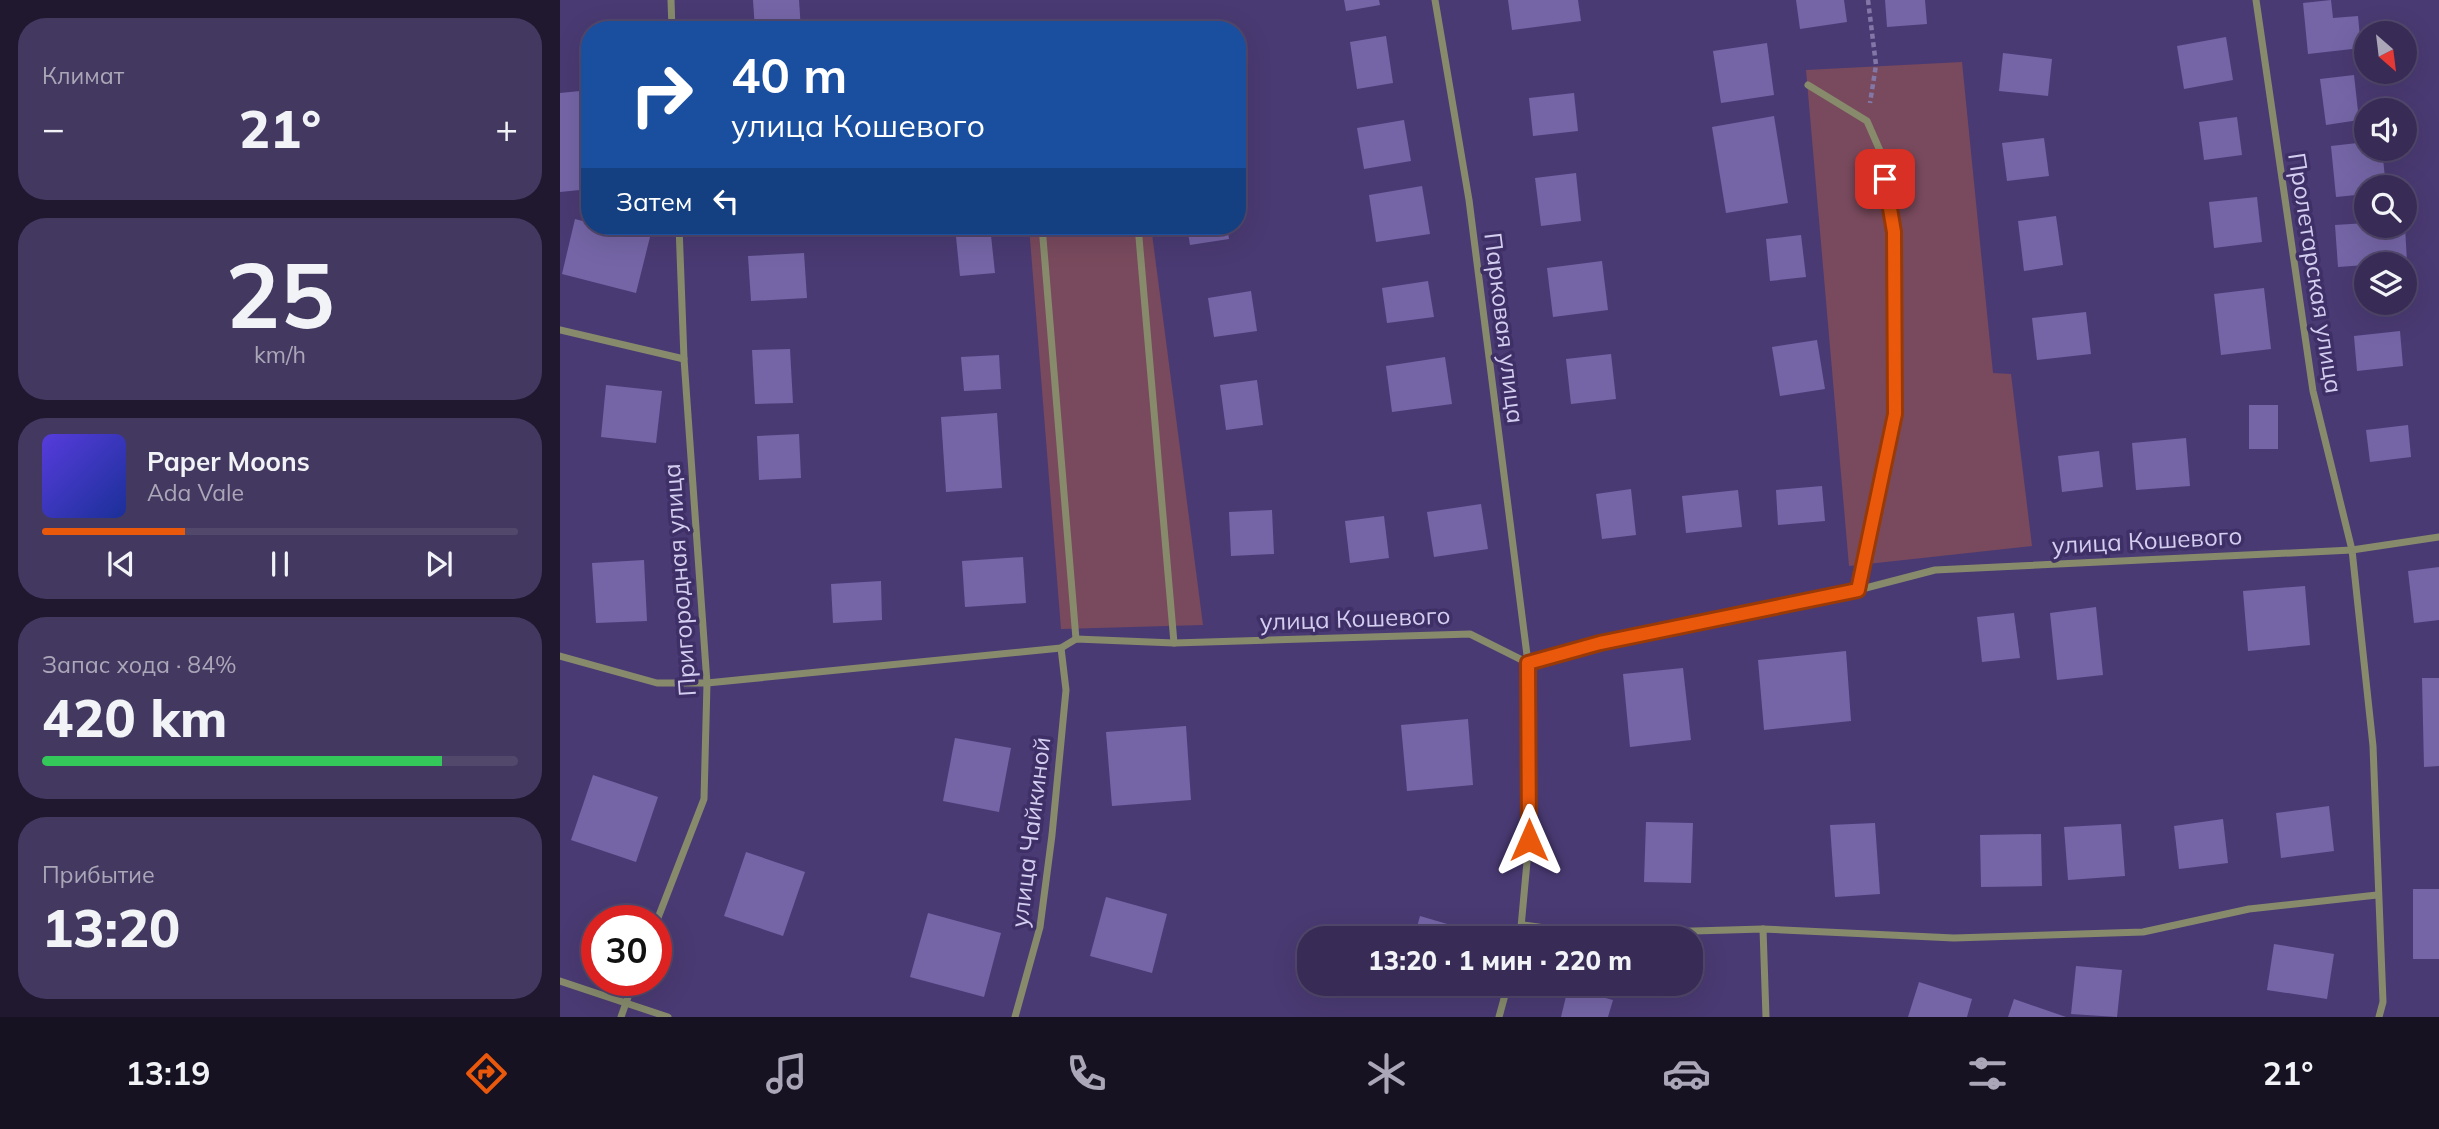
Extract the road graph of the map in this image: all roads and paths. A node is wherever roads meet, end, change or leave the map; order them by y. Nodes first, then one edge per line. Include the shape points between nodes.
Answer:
1 (671, 0) edge
2 (1435, 0) edge
3 (1868, 0) edge
4 (2256, 0) edge
5 (672, 21) edge
6 (1808, 85) dead end
7 (1867, 121) junction
8 (679, 235) edge
9 (1043, 235) edge
10 (1139, 235) edge
11 (560, 330) edge
12 (684, 359) junction
13 (2439, 537) edge
14 (2352, 550) junction
15 (1858, 590) junction
16 (1076, 639) junction
17 (1174, 643) junction
18 (1061, 649) junction
19 (560, 656) edge
20 (1528, 663) junction
21 (707, 683) junction
22 (2377, 895) junction
23 (663, 905) edge
24 (1523, 925) joint
25 (1763, 929) junction
26 (560, 981) edge
27 (628, 996) edge
28 (1505, 996) edge
29 (626, 1003) junction
30 (621, 1017) edge
31 (668, 1017) edge
32 (1016, 1017) edge
33 (1499, 1017) edge
34 (1766, 1017) edge
35 (2379, 1017) edge

1 - 5 street
2 - 20 street, Парковая улица via 1469,200
3 - 7 path via 1876,65
4 - 14 street, Пролетарская улица via 2312,391
6 - 7 street
7 - 15 street via 1881,153 1894,232 1895,414
8 - 12 street, Пригородная улица
9 - 16 street
10 - 17 street
11 - 12 street
12 - 21 street, Пригородная улица
13 - 14 street, улица Кошевого
14 - 15 street, улица Кошевого via 1935,570
14 - 22 street, Пролетарская улица via 2373,746
15 - 20 street, улица Кошевого via 1600,643
16 - 17 street, улица Кошевого
16 - 18 street
17 - 20 street, улица Кошевого via 1470,634
18 - 21 street
18 - 32 street, улица Чайкиной via 1066,690 1052,835 1040,927
19 - 21 street via 657,683
20 - 24 street, Парковая улица via 1529,840
21 - 23 street, Пригородная улица via 704,799
22 - 25 street via 2249,909 2143,932 1954,938
22 - 35 street, Пролетарская улица via 2383,1002
24 - 25 street via 1589,934
25 - 34 street
26 - 29 street
27 - 29 street
28 - 33 street
29 - 30 street
29 - 31 street

